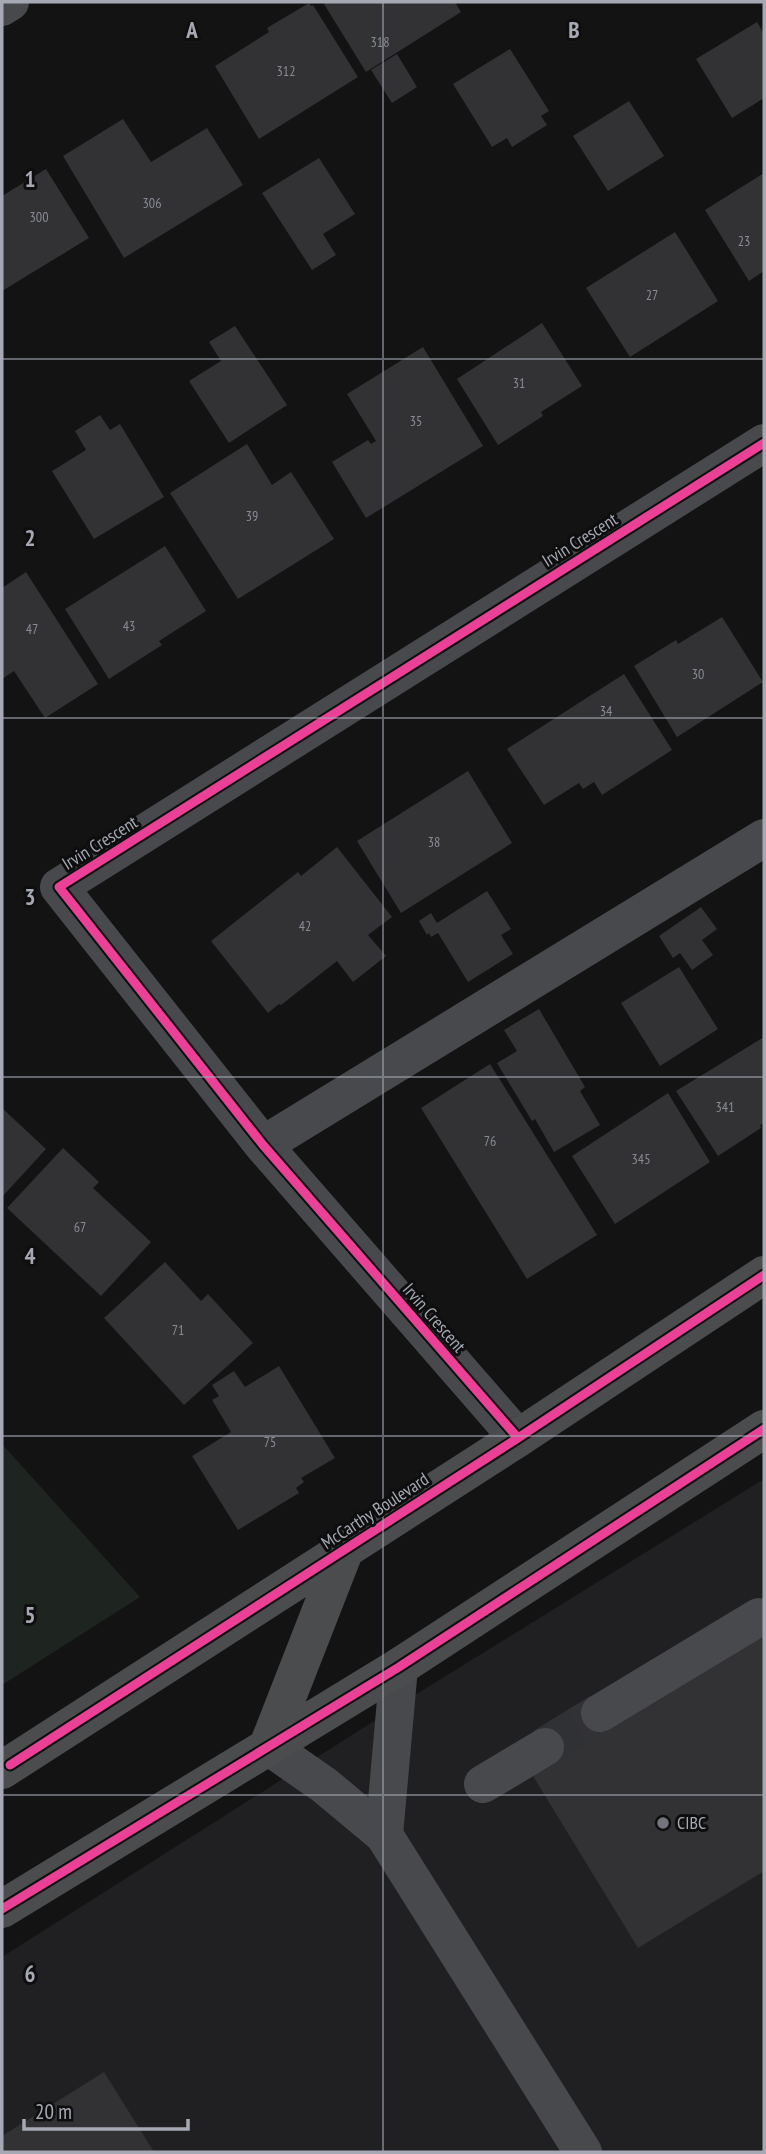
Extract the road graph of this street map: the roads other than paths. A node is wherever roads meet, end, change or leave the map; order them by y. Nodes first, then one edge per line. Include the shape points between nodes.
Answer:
1 (10, 2) edge
2 (2, 7) edge
3 (764, 443) edge
4 (764, 838) edge
5 (262, 1145) junction
6 (764, 1275) edge
7 (764, 1429) edge
8 (518, 1438) junction
9 (345, 1549) junction
10 (759, 1617) dead end
11 (399, 1667) junction
12 (600, 1713) tunnel mouth
13 (268, 1746) junction
14 (545, 1747) tunnel mouth
15 (5, 1768) edge
16 (483, 1784) dead end
17 (384, 1835) junction
18 (2, 1909) edge
19 (583, 2152) edge

1 - 2 street
3 - 5 street, Irvin Crescent via 59,887
4 - 5 street
5 - 8 street, Irvin Crescent
6 - 8 main road, McCarthy Boulevard
7 - 11 main road
8 - 9 main road, McCarthy Boulevard
9 - 13 main road
9 - 15 main road, McCarthy Boulevard
10 - 12 street
11 - 13 main road
11 - 17 street
13 - 17 street via 324,1784
13 - 18 main road
14 - 16 street
17 - 19 street

